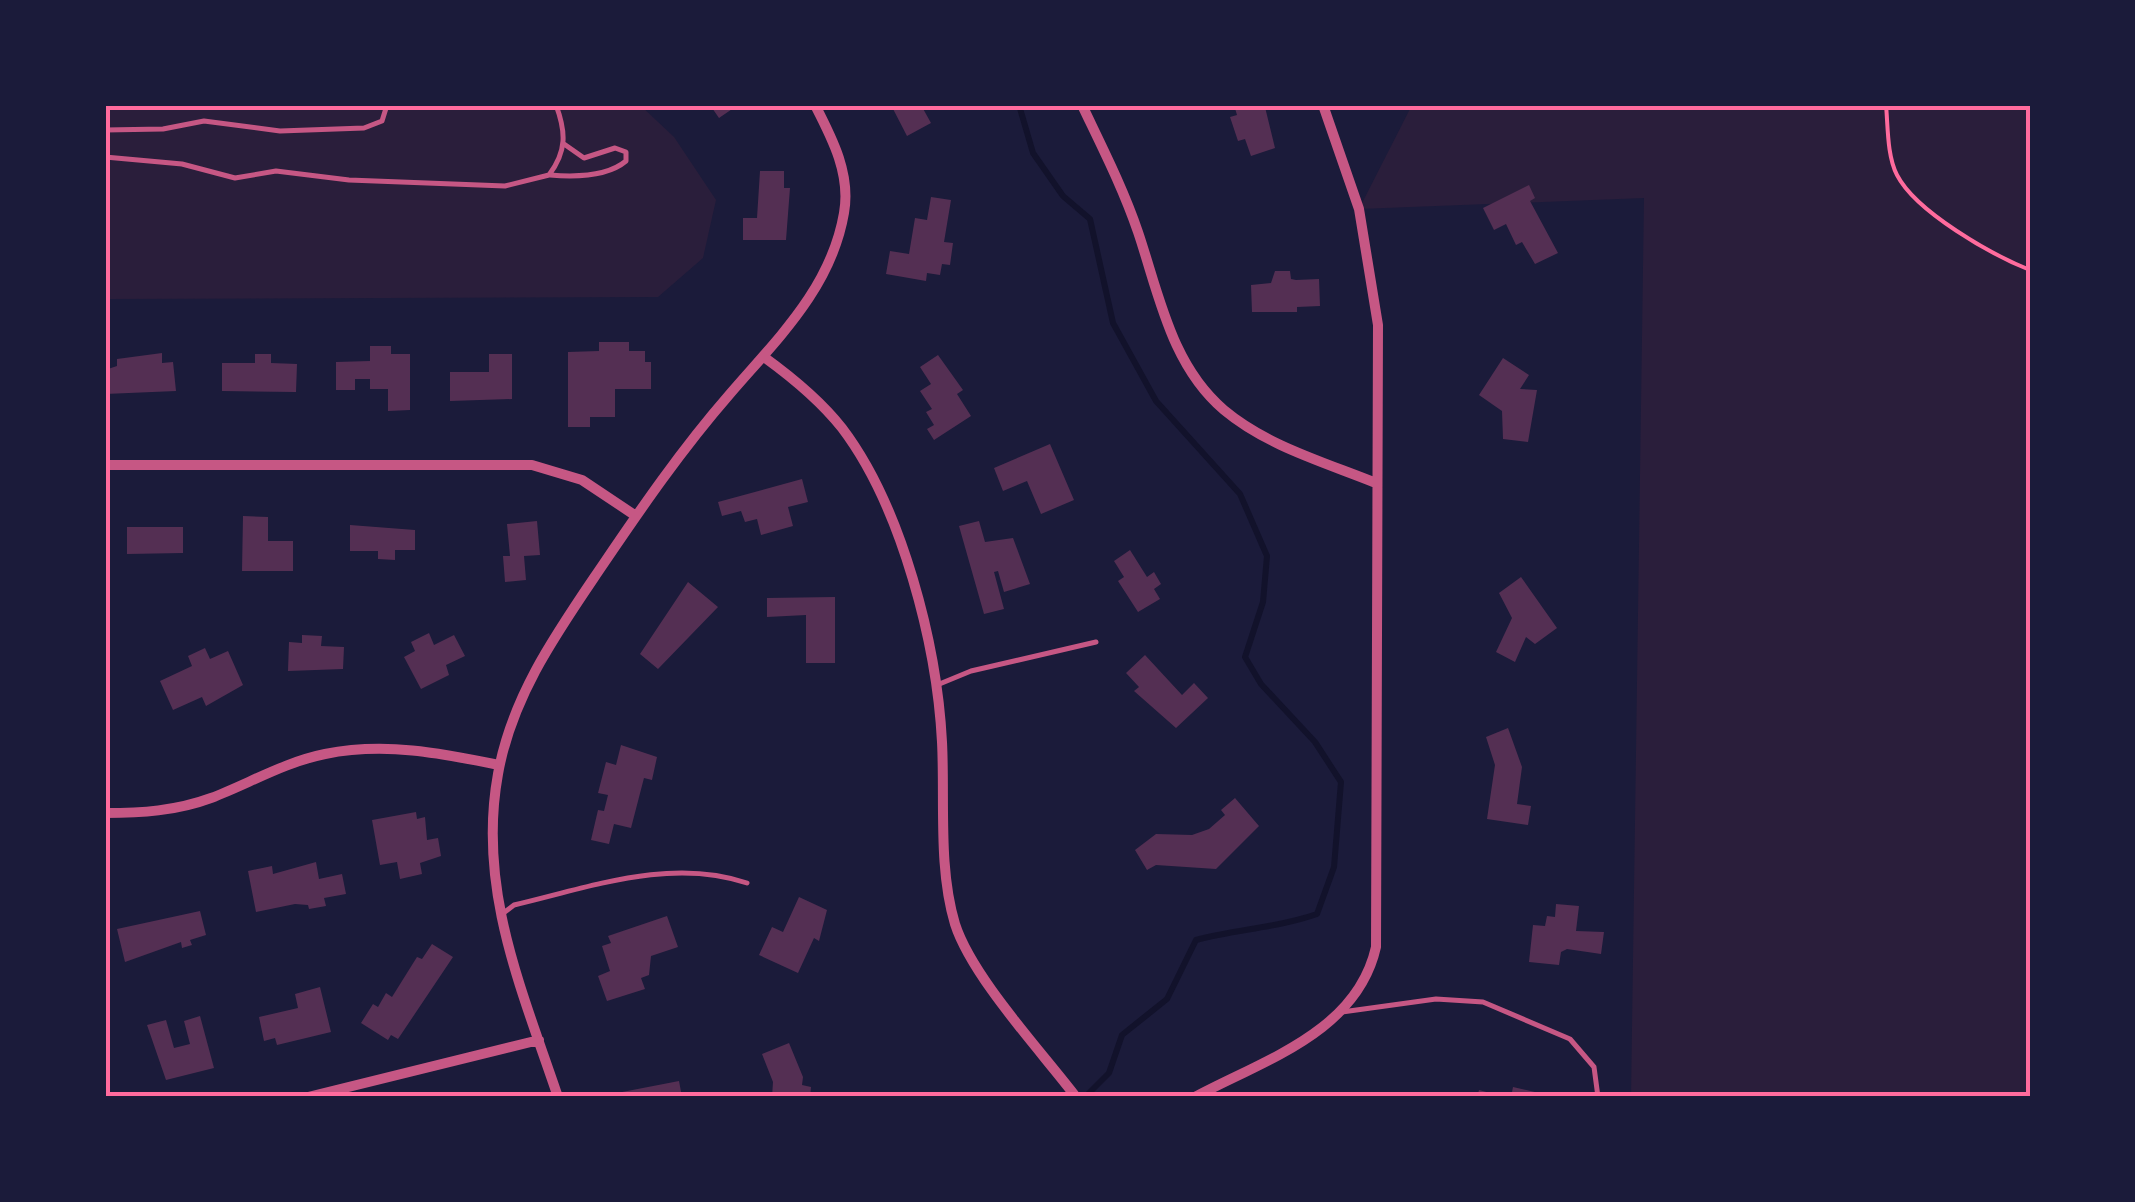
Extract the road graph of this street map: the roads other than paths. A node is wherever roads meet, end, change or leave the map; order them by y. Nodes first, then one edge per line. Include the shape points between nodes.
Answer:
1 (386, 105) edge
2 (556, 105) edge
3 (815, 105) edge
4 (1082, 105) edge
5 (1323, 105) edge
6 (105, 130) edge
7 (564, 144) junction
8 (105, 157) edge
9 (549, 175) junction
10 (764, 356) junction
11 (105, 465) edge
12 (1376, 483) junction
13 (636, 516) junction
14 (1096, 642) dead end
15 (937, 685) junction
16 (500, 765) junction
17 (105, 813) edge
18 (748, 883) dead end
19 (499, 916) junction
20 (1342, 1012) junction
21 (539, 1040) junction
22 (308, 1097) edge
23 (558, 1097) edge
24 (1076, 1097) edge
25 (1196, 1097) edge
26 (1598, 1097) edge

1 - 6 lane via 382,121 364,128 280,131 204,121
2 - 7 lane
3 - 10 street via 842,168 844,212 819,283
4 - 12 street via 1132,216 1173,338 1200,384 1267,438
5 - 12 street via 1359,209 1372,274 1378,325
7 - 9 lane
7 - 9 lane via 584,158 615,148 626,152 626,161 572,177
8 - 9 lane via 182,164 235,178 276,171 505,186
10 - 13 street
10 - 15 street via 826,409 863,462 909,574
11 - 13 street via 532,465 582,480
12 - 20 street via 1376,947 1364,982
13 - 16 street via 538,662
14 - 15 lane
15 - 24 street via 957,928 976,964
16 - 17 street via 364,748 305,760 192,804
16 - 19 street via 491,845
18 - 19 lane via 681,870 514,906
19 - 21 street
20 - 25 street
20 - 26 lane via 1436,998 1482,1002 1570,1039 1594,1067
21 - 22 street
21 - 23 street

